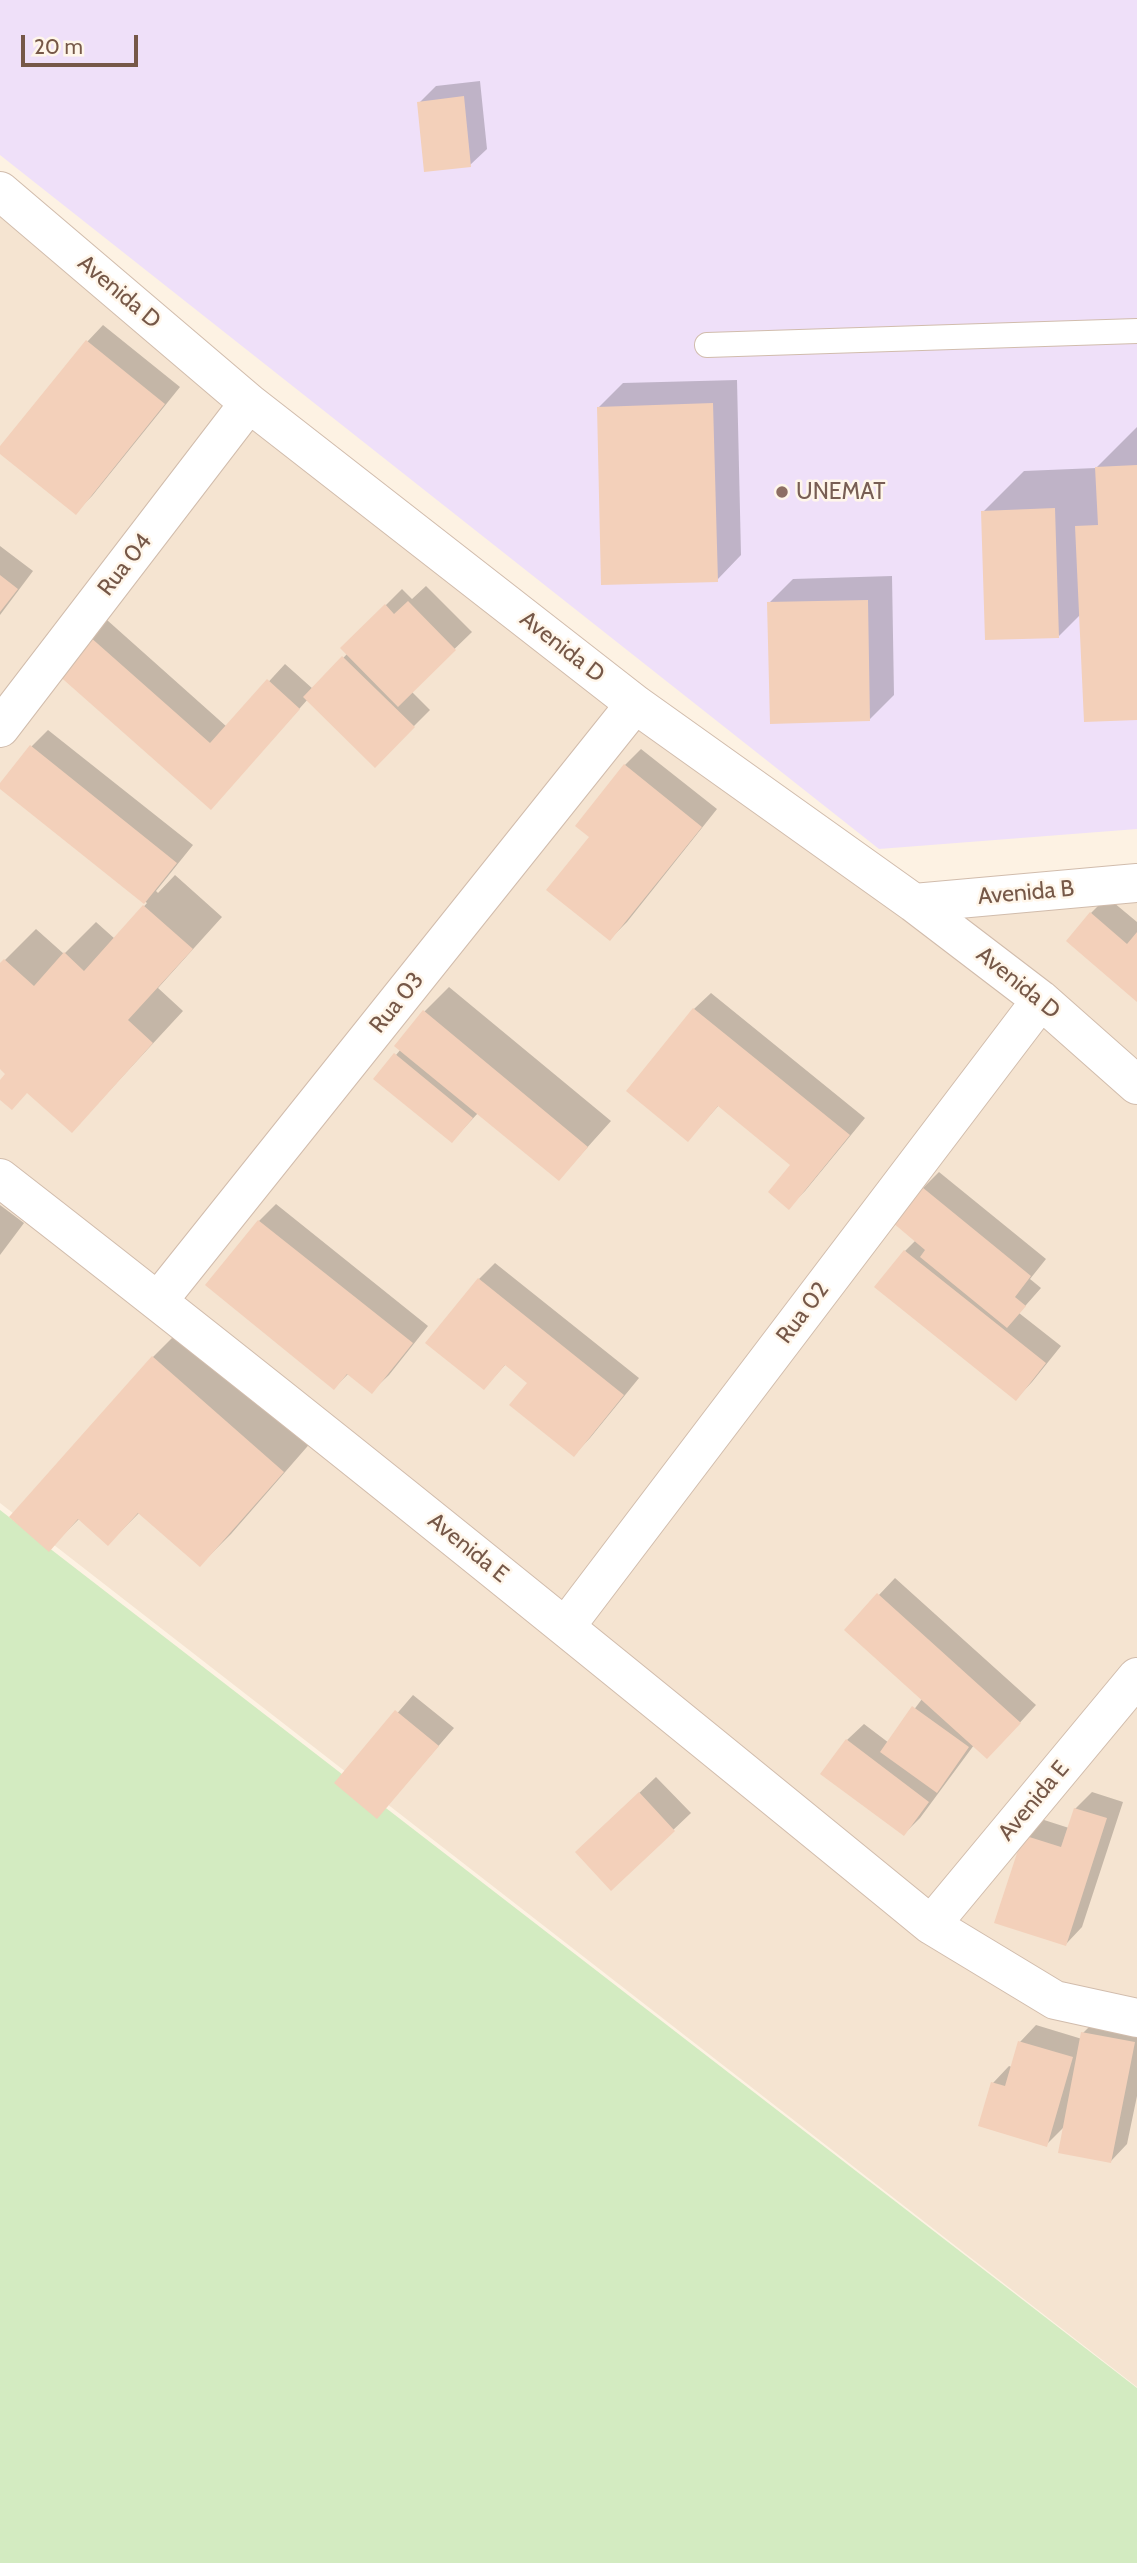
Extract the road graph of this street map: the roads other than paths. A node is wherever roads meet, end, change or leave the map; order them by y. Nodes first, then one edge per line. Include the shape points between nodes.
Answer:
1 (0, 191) edge
2 (1137, 331) edge
3 (707, 345) dead end
4 (249, 403) junction
5 (635, 704) junction
6 (0, 728) edge
7 (1137, 883) edge
8 (915, 903) junction
9 (1041, 1000) junction
10 (1137, 1084) edge
11 (0, 1178) edge
12 (158, 1301) junction
13 (566, 1626) junction
14 (1137, 1677) edge
15 (931, 1925) junction
16 (1137, 2018) edge

1 - 4 street, Avenida D
2 - 3 lane
4 - 5 street, Avenida D
4 - 6 street, Rua 04
5 - 8 street, Avenida D
5 - 12 street, Rua 03
7 - 8 street, Avenida B
8 - 9 street, Avenida D
9 - 10 street, Avenida D
9 - 13 street, Rua 02
11 - 12 street, Avenida E
12 - 13 street, Avenida E
13 - 15 street, Avenida E
14 - 15 street, Avenida E
15 - 16 street, Avenida E via 1055,2000

